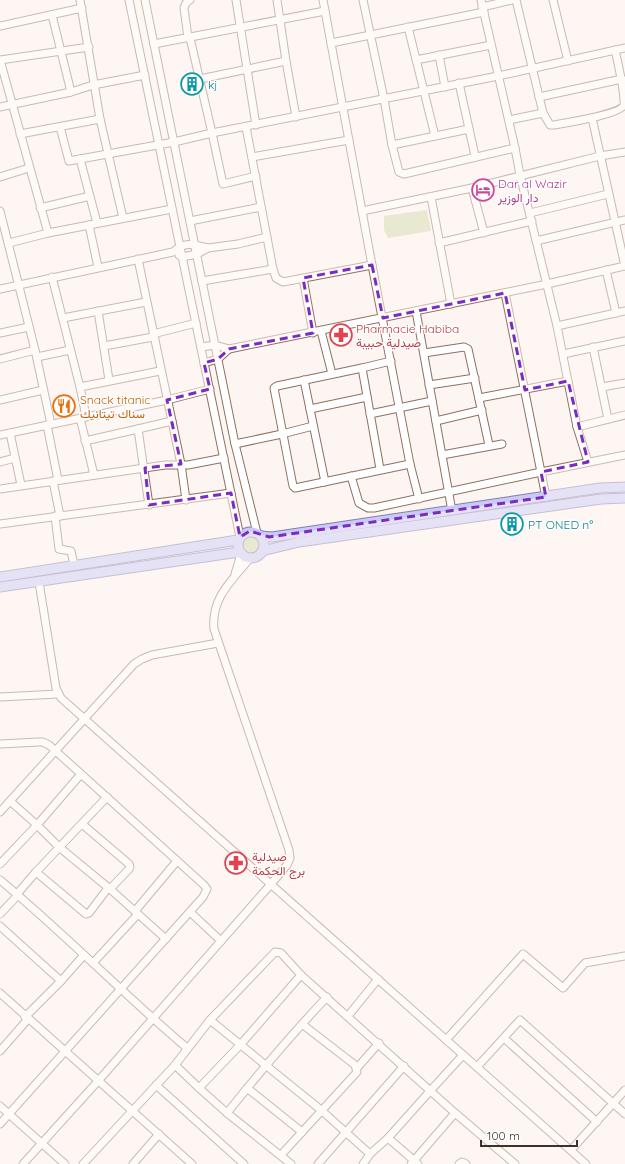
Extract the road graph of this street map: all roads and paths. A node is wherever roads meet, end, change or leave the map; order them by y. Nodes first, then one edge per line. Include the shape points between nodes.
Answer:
1 (80, 0) edge
2 (129, 0) edge
3 (145, 0) edge
4 (190, 0) edge
5 (236, 0) edge
6 (277, 0) edge
7 (323, 0) edge
8 (363, 0) edge
9 (512, 0) edge
10 (516, 0) edge
11 (553, 0) edge
12 (482, 6) edge
13 (82, 8) junction
14 (325, 11) junction
15 (52, 15) junction
16 (280, 19) junction
17 (0, 26) edge
18 (240, 27) junction
19 (408, 27) junction
20 (369, 35) junction
21 (189, 38) junction
22 (331, 43) junction
23 (154, 44) junction
24 (491, 45) junction
25 (89, 47) junction
26 (625, 48) edge
27 (615, 50) junction
28 (61, 51) junction
29 (440, 56) junction
30 (0, 60) edge
31 (416, 60) junction
32 (568, 60) junction
33 (286, 61) junction
34 (532, 68) junction
35 (246, 69) junction
36 (145, 75) junction
37 (498, 76) junction
38 (200, 79) junction
39 (622, 79) junction
40 (459, 83) junction
41 (93, 85) junction
42 (445, 87) junction
43 (424, 91) junction
44 (72, 92) junction
45 (625, 95) edge
46 (539, 97) junction
47 (384, 99) junction
48 (12, 104) junction
49 (0, 107) edge
50 (343, 108) junction
51 (543, 113) junction
52 (296, 117) junction
53 (592, 118) junction
54 (100, 119) junction
55 (509, 120) junction
56 (256, 125) junction
57 (60, 127) junction
58 (246, 127) junction
59 (469, 129) junction
60 (212, 133) junction
61 (20, 134) junction
62 (435, 136) junction
63 (349, 140) junction
64 (174, 142) junction
65 (159, 145) junction
66 (392, 146) junction
67 (515, 148) junction
68 (625, 152) edge
69 (108, 153) junction
70 (475, 156) junction
71 (600, 156) junction
72 (252, 157) junction
73 (80, 159) junction
74 (29, 168) junction
75 (520, 175) junction
76 (256, 176) junction
77 (0, 178) edge
78 (472, 188) junction
79 (608, 194) junction
80 (90, 196) junction
81 (431, 197) junction
82 (261, 207) junction
83 (40, 208) junction
84 (172, 209) junction
85 (0, 211) edge
86 (362, 211) junction
87 (530, 213) junction
88 (123, 218) junction
89 (625, 220) edge
90 (190, 221) junction
91 (532, 222) junction
92 (97, 223) junction
93 (615, 223) junction
94 (2, 225) edge
95 (89, 225) junction
96 (48, 233) junction
97 (484, 233) junction
98 (267, 237) junction
99 (536, 241) junction
100 (9, 243) junction
101 (440, 243) junction
102 (195, 244) junction
103 (180, 246) junction
104 (208, 248) junction
105 (173, 252) junction
106 (197, 254) junction
107 (182, 257) junction
108 (138, 259) junction
109 (372, 265) junction
110 (625, 266) edge
111 (98, 267) junction
112 (273, 269) junction
113 (606, 270) junction
114 (52, 277) junction
115 (303, 278) junction
116 (202, 281) junction
117 (547, 284) junction
118 (19, 285) junction
119 (0, 289) edge
120 (505, 293) junction
121 (146, 302) junction
122 (451, 304) junction
123 (416, 311) junction
124 (625, 311) edge
125 (98, 312) junction
126 (616, 313) junction
127 (63, 318) junction
128 (383, 318) junction
129 (196, 323) junction
130 (29, 326) junction
131 (557, 326) junction
132 (321, 331) junction
133 (0, 333) edge
134 (313, 333) junction
135 (153, 335) junction
136 (625, 341) edge
137 (215, 345) junction
138 (104, 346) junction
139 (593, 347) junction
140 (201, 348) junction
141 (230, 349) junction
142 (70, 350) junction
143 (424, 353) junction
144 (36, 354) junction
145 (563, 354) junction
146 (0, 359) edge
147 (218, 359) junction
148 (391, 361) junction
149 (204, 363) junction
150 (362, 368) junction
151 (160, 371) junction
152 (332, 374) junction
153 (475, 378) junction
154 (109, 380) junction
155 (304, 380) junction
156 (568, 381) junction
157 (625, 383) edge
158 (429, 385) junction
159 (80, 387) junction
160 (602, 387) junction
161 (210, 389) junction
162 (43, 390) junction
163 (525, 390) junction
164 (367, 397) junction
165 (479, 398) junction
166 (0, 400) edge
167 (167, 400) junction
168 (432, 401) junction
169 (400, 408) junction
170 (310, 409) junction
171 (482, 410) junction
172 (370, 414) junction
173 (625, 416) edge
174 (83, 417) junction
175 (608, 419) junction
176 (172, 421) junction
177 (436, 421) junction
178 (49, 424) junction
179 (313, 426) junction
180 (577, 427) junction
181 (138, 429) junction
182 (10, 433) junction
183 (282, 434) junction
184 (0, 435) edge
185 (85, 441) junction
186 (235, 444) junction
187 (502, 444) dead end
188 (489, 445) junction
189 (442, 455) junction
190 (625, 455) edge
191 (15, 458) junction
192 (224, 458) junction
193 (0, 462) edge
194 (588, 462) junction
195 (181, 464) junction
196 (410, 464) junction
197 (145, 468) junction
198 (380, 469) junction
199 (541, 472) junction
200 (94, 475) junction
201 (351, 476) junction
202 (56, 481) junction
203 (325, 482) junction
204 (21, 485) junction
205 (625, 487) edge
206 (0, 489) edge
207 (231, 493) junction
208 (448, 493) junction
209 (546, 497) junction
210 (625, 498) edge
211 (419, 499) junction
212 (186, 500) junction
213 (149, 505) junction
214 (452, 511) junction
215 (58, 516) junction
216 (0, 524) edge
217 (259, 534) junction
218 (239, 539) junction
219 (262, 552) junction
220 (240, 553) junction
221 (250, 558) junction
222 (74, 565) junction
223 (0, 577) edge
224 (39, 582) junction
225 (231, 582) junction
226 (0, 588) edge
227 (218, 643) junction
228 (58, 694) junction
229 (0, 697) edge
230 (85, 719) junction
231 (0, 744) edge
232 (55, 752) junction
233 (81, 774) junction
234 (107, 797) junction
235 (10, 802) junction
236 (0, 812) edge
237 (82, 824) junction
238 (37, 825) junction
239 (59, 848) junction
240 (178, 861) junction
241 (0, 864) edge
242 (36, 872) junction
243 (0, 880) edge
244 (271, 884) junction
245 (109, 888) junction
246 (17, 894) junction
247 (190, 912) junction
248 (137, 913) junction
249 (0, 914) edge
250 (0, 926) edge
251 (166, 939) junction
252 (221, 941) junction
253 (84, 955) junction
254 (625, 956) edge
255 (93, 963) junction
256 (301, 975) junction
257 (378, 979) junction
258 (61, 981) junction
259 (119, 989) junction
260 (1, 997) edge
261 (327, 997) junction
262 (348, 1016) junction
263 (27, 1018) junction
264 (152, 1019) junction
265 (210, 1020) junction
266 (302, 1024) junction
267 (504, 1038) junction
268 (446, 1040) junction
269 (379, 1043) junction
270 (241, 1044) junction
271 (187, 1048) junction
272 (65, 1050) junction
273 (0, 1051) edge
274 (463, 1055) junction
275 (175, 1065) junction
276 (266, 1065) junction
277 (404, 1066) junction
278 (477, 1067) junction
279 (356, 1068) junction
280 (99, 1080) junction
281 (156, 1085) junction
282 (199, 1088) junction
283 (247, 1088) junction
284 (431, 1090) junction
285 (625, 1090) edge
286 (613, 1103) junction
287 (0, 1106) edge
288 (321, 1110) junction
289 (133, 1111) junction
290 (227, 1113) junction
291 (455, 1113) junction
292 (9, 1114) junction
293 (625, 1114) edge
294 (596, 1122) junction
295 (0, 1124) edge
296 (302, 1132) junction
297 (345, 1132) junction
298 (159, 1134) junction
299 (388, 1138) junction
300 (41, 1144) junction
301 (571, 1150) junction
302 (370, 1154) junction
303 (281, 1155) junction
304 (183, 1161) edge
305 (414, 1163) edge
306 (23, 1164) edge
307 (65, 1164) edge
308 (83, 1164) edge
309 (133, 1164) edge
310 (192, 1164) edge
311 (244, 1164) edge
312 (291, 1164) edge
313 (318, 1164) edge
314 (363, 1164) edge
315 (458, 1164) edge
316 (466, 1164) edge
317 (515, 1164) edge
318 (586, 1164) edge

1 - 13 street
2 - 36 street
3 - 23 street
4 - 21 street via 184,8
5 - 18 street
6 - 16 street
7 - 14 street
8 - 20 street
9 - 12 street
10 - 34 street
11 - 32 street
12 - 19 street
12 - 24 street
13 - 15 street
13 - 25 street
14 - 16 street
14 - 22 street
15 - 17 street
15 - 28 street
16 - 18 street
16 - 33 street
18 - 21 street
18 - 35 street
19 - 20 street
19 - 31 street
20 - 22 street
20 - 47 street
21 - 23 street
21 - 38 street
22 - 50 street
23 - 64 street
24 - 29 street
24 - 37 street
25 - 28 street
25 - 41 street
26 - 27 street
27 - 32 street
27 - 39 street
28 - 30 street
28 - 44 street
29 - 31 street
29 - 42 street
30 - 48 street
31 - 43 street
32 - 34 street
33 - 35 street
33 - 52 street
34 - 37 street
34 - 46 street
35 - 38 street
35 - 56 street
36 - 41 street
36 - 65 street
37 - 40 street
37 - 55 street
38 - 60 street
39 - 45 street
39 - 46 street
40 - 42 street
40 - 59 street
41 - 44 street
41 - 54 street
42 - 43 street
43 - 47 street
43 - 62 street
44 - 48 street
45 - 53 street via 625,105 618,112
46 - 51 street
47 - 50 street
47 - 66 street
48 - 49 street
48 - 61 street
50 - 52 street
50 - 63 street
51 - 53 street via 550,125
51 - 55 street
52 - 56 street
53 - 71 street
54 - 57 street
54 - 69 street
55 - 67 street
56 - 58 street
57 - 61 street
57 - 73 street via 69,161
58 - 60 street
58 - 72 street
59 - 62 street
59 - 70 street
60 - 64 street
60 - 76 street via 222,184
61 - 74 street
62 - 66 street
63 - 72 street
63 - 86 street
64 - 65 street
64 - 90 street
65 - 69 street
65 - 84 street
66 - 70 street via 398,170 404,174
67 - 70 street
67 - 75 street
68 - 71 street
69 - 73 street
69 - 88 street
71 - 75 street
71 - 79 street
72 - 76 street
73 - 80 street
74 - 77 street
74 - 83 street
75 - 78 street
75 - 87 street
76 - 82 street
78 - 81 street
78 - 97 street
79 - 87 street
79 - 93 street
80 - 83 street
80 - 92 street
81 - 86 street
81 - 101 street
82 - 90 street
82 - 98 street
83 - 96 street
84 - 88 street
84 - 103 street
85 - 94 street
86 - 109 street
87 - 91 street
88 - 92 street
89 - 93 street
90 - 102 street
91 - 97 street
91 - 99 street
92 - 95 street
93 - 99 street
93 - 110 street
94 - 100 street
95 - 96 street
95 - 111 street
96 - 100 street
97 - 101 street
98 - 104 street
98 - 112 street
99 - 117 street
100 - 118 street
101 - 122 street
102 - 103 street
102 - 104 street
102 - 106 street
103 - 105 street
103 - 107 street
104 - 106 street
105 - 107 street
105 - 108 street
106 - 107 street
106 - 116 street
107 - 129 street
108 - 111 street
108 - 121 street
109 - 115 street
109 - 128 street
110 - 113 street
111 - 114 street
112 - 115 street via 280,281
112 - 116 street
113 - 117 street
113 - 126 street
114 - 118 street
114 - 127 street
115 - 134 street
116 - 137 street
117 - 120 street
117 - 131 street
118 - 119 street
118 - 130 street
120 - 122 street
120 - 163 street
121 - 125 street
121 - 135 street
122 - 123 street
123 - 128 street
123 - 143 street
124 - 126 street
125 - 127 street
125 - 138 street
126 - 131 street
127 - 142 street
128 - 132 street
128 - 148 street
129 - 135 street
129 - 140 street
130 - 133 street
130 - 144 street
131 - 145 street
132 - 134 street
132 - 152 street
134 - 141 street
135 - 138 street
135 - 151 street
136 - 139 street
137 - 140 street
137 - 141 street
137 - 147 street
138 - 154 street
139 - 145 street
139 - 160 street
140 - 149 street
141 - 147 street
142 - 144 street
142 - 159 street
143 - 153 street via 466,348 469,351
143 - 158 street
144 - 146 street
144 - 162 street
145 - 156 street
147 - 149 street
147 - 186 street
148 - 150 street
148 - 169 street
149 - 161 street
150 - 152 street
150 - 164 street
151 - 154 street
151 - 167 street
152 - 155 street
153 - 158 street
153 - 165 street
154 - 159 street
155 - 170 street
155 - 183 street via 274,388
156 - 163 street
156 - 180 street
157 - 160 street
158 - 168 street
159 - 174 street
160 - 175 street
161 - 167 street
161 - 192 street
162 - 166 street
162 - 178 street
163 - 165 street
163 - 199 street
164 - 170 street
164 - 172 street
165 - 171 street
167 - 174 street
167 - 176 street
168 - 169 street
168 - 177 street
169 - 172 street
169 - 196 street
170 - 179 street
171 - 177 street
171 - 188 street
172 - 198 street
173 - 175 street
174 - 178 street
174 - 185 street
175 - 180 street
176 - 181 street
176 - 195 street
177 - 189 street
178 - 182 street
178 - 202 street
179 - 183 street
179 - 203 street
180 - 194 street
181 - 185 street
181 - 197 street
182 - 184 street
182 - 191 street
183 - 186 street
183 - 203 street via 293,486 298,488
185 - 200 street
186 - 217 street
187 - 188 street
188 - 189 street
189 - 208 street
190 - 194 street
191 - 193 street
191 - 204 street
192 - 195 street
192 - 207 street
194 - 199 street
195 - 197 street
195 - 212 street
196 - 198 street
196 - 211 street
197 - 200 street
197 - 213 street
198 - 201 street
199 - 208 street
199 - 209 street
200 - 202 street
201 - 203 street
201 - 211 street via 360,503 368,508
202 - 204 street
202 - 215 street
204 - 206 street
205 - 209 main road via 600,488
207 - 212 street
207 - 218 street
208 - 211 street
208 - 214 street
209 - 214 main road
210 - 219 main road via 601,499 299,542
212 - 213 street
213 - 215 street
214 - 217 main road via 272,537
215 - 216 street
215 - 222 street via 59,549 71,551
217 - 218 main road via 250,531
217 - 219 main road via 264,540
218 - 220 main road
218 - 222 main road
219 - 221 main road
220 - 221 main road
220 - 224 main road via 200,556
220 - 225 street
221 - 225 street
222 - 223 main road
224 - 226 main road
224 - 228 street
225 - 227 street via 218,598 214,611 214,630
227 - 230 street via 152,655 138,661
227 - 244 street via 289,850 290,858 287,865
228 - 229 street
228 - 230 street
230 - 232 street
230 - 244 street
231 - 232 street via 43,742
232 - 233 street
232 - 235 street
233 - 234 street
233 - 238 street
234 - 237 street
234 - 240 street
235 - 236 street
235 - 238 street
237 - 239 street
237 - 245 street via 129,864 130,867
238 - 239 street
238 - 241 street
239 - 242 street
239 - 245 street
240 - 247 street via 207,889 206,894
240 - 248 street
242 - 245 street via 86,914
242 - 246 street
243 - 246 street
244 - 252 street
244 - 257 street
245 - 248 street
246 - 249 street
246 - 253 street
247 - 251 street
247 - 252 street
248 - 251 street
248 - 255 street
250 - 258 street
251 - 259 street
252 - 264 street
253 - 255 street
253 - 258 street
254 - 268 street via 585,963 562,988 523,954
255 - 259 street
256 - 261 street
256 - 265 street via 281,953 275,952
256 - 270 street
257 - 262 street
257 - 268 street
258 - 263 street
259 - 264 street
259 - 272 street
260 - 263 street
261 - 262 street
261 - 266 street
262 - 269 street
263 - 272 street
263 - 273 street
264 - 271 street
264 - 280 street
265 - 270 street
265 - 271 street
266 - 276 street
266 - 279 street
267 - 278 street
267 - 286 street via 520,1020
267 - 294 street
268 - 274 street
269 - 277 street
269 - 279 street
270 - 276 street
270 - 282 street
271 - 275 street
272 - 280 street
272 - 292 street
274 - 278 street
274 - 284 street
275 - 281 street
275 - 282 street
276 - 283 street
276 - 288 street
277 - 284 street
277 - 297 street
278 - 301 street
279 - 288 street via 357,1072 353,1077
280 - 289 street
280 - 300 street
281 - 289 street
281 - 311 street
282 - 290 street
283 - 290 street
283 - 296 street
284 - 291 street
284 - 299 street
285 - 286 street
286 - 293 street
286 - 294 street
287 - 292 street
288 - 296 street
288 - 297 street
289 - 298 street
289 - 308 street
290 - 303 street
291 - 305 street
291 - 317 street
292 - 295 street
292 - 300 street
294 - 301 street
296 - 303 street
297 - 302 street
297 - 313 street
298 - 304 street
298 - 309 street
299 - 302 street
299 - 305 street
300 - 306 street
300 - 307 street
301 - 318 street
302 - 314 street
303 - 312 street
304 - 310 street
315 - 316 street

